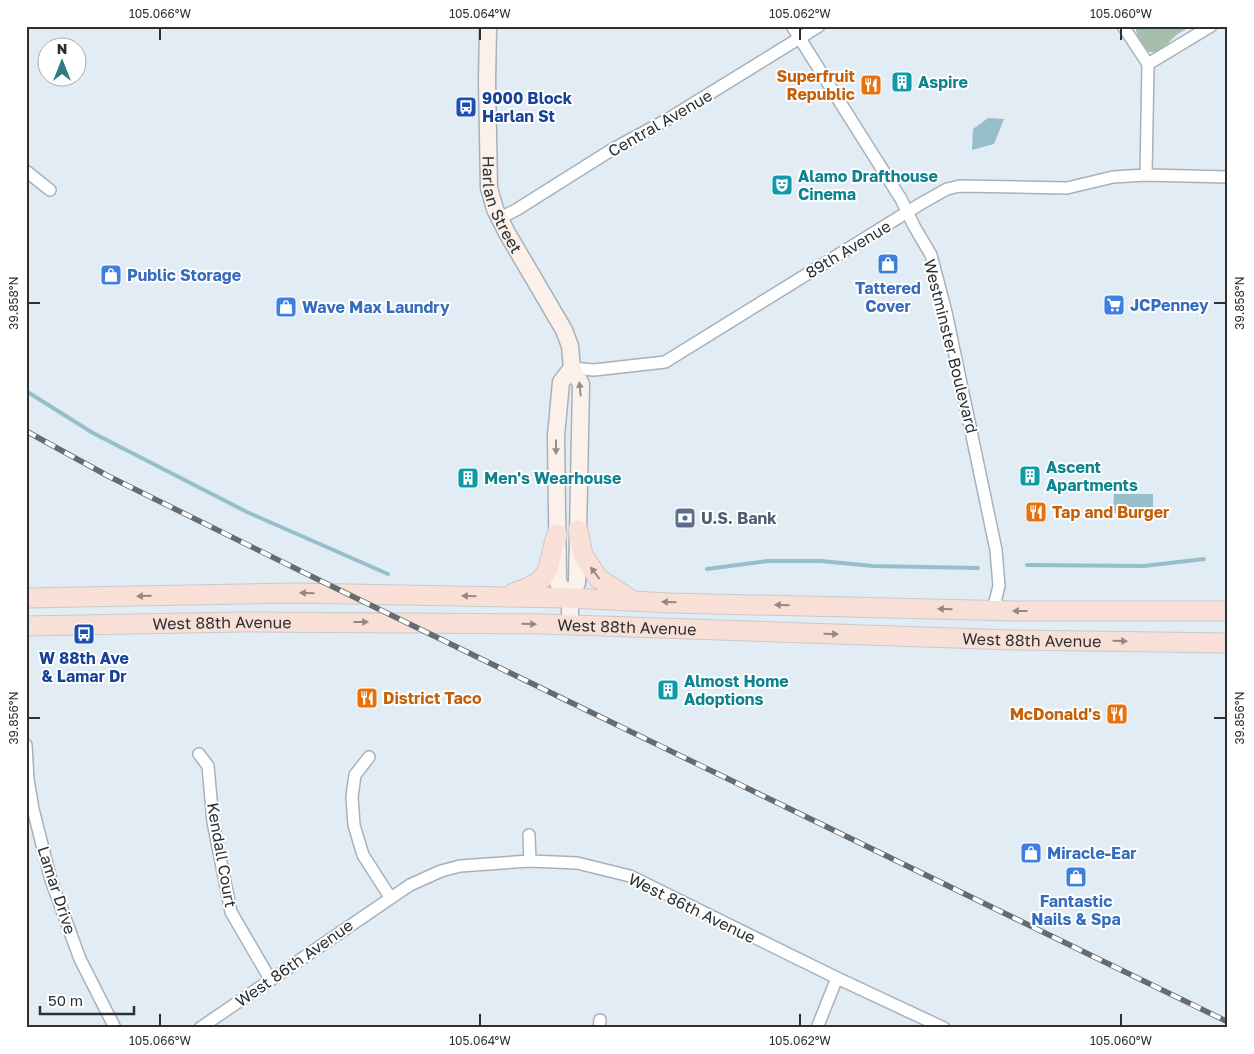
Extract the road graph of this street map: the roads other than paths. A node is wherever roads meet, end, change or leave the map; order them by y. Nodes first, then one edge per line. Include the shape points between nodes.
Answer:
1 (488, 26) edge
2 (792, 26) edge
3 (820, 26) edge
4 (1124, 26) edge
5 (1211, 26) edge
6 (800, 39) junction
7 (1148, 64) junction
8 (26, 171) edge
9 (1146, 175) junction
10 (1228, 177) edge
11 (50, 190) dead end
12 (908, 212) junction
13 (500, 218) junction
14 (572, 368) junction
15 (558, 412) junction
16 (578, 508) junction
17 (578, 530) junction
18 (557, 534) junction
19 (502, 596) junction
20 (26, 598) edge
21 (570, 598) junction
22 (633, 601) junction
23 (993, 610) junction
24 (1228, 611) edge
25 (570, 624) junction
26 (26, 626) edge
27 (1228, 643) edge
28 (26, 745) edge
29 (199, 754) dead end
30 (369, 757) dead end
31 (32, 833) edge
32 (530, 835) dead end
33 (530, 861) junction
34 (390, 897) junction
35 (836, 978) junction
36 (270, 979) junction
37 (115, 1028) edge
38 (200, 1028) edge
39 (818, 1028) edge
40 (944, 1028) edge

1 - 13 street, Harlan Street via 488,178
2 - 6 street, Westminster Boulevard
3 - 6 street, Central Avenue
4 - 7 street
5 - 7 street
6 - 12 street, Westminster Boulevard
6 - 13 street, Central Avenue
7 - 9 street
8 - 11 street
9 - 10 street, 89th Avenue
9 - 12 street, 89th Avenue via 1105,178 1067,188 956,186
12 - 14 street, 89th Avenue via 665,362 594,370
12 - 23 street, Westminster Boulevard via 931,256 970,422 996,550 999,586
13 - 14 street, Harlan Street via 564,330 570,346
14 - 15 street via 561,382
16 -> 14 street, Harlan Street via 582,384
15 - 16 street via 571,435 571,478
15 -> 18 street
16 - 17 street, Harlan Street
17 - 21 street, Harlan Street via 577,583
22 -> 17 main road via 598,578 583,555
18 - 19 main road via 547,573 530,588
18 - 21 street via 558,583
19 -> 20 main road, West 88th Avenue via 294,593
19 - 21 main road, West 88th Avenue
21 - 22 main road, West 88th Avenue
21 - 25 street, Harlan Street
23 -> 22 main road, West 88th Avenue
24 -> 23 main road, West 88th Avenue
26 -> 25 main road, West 88th Avenue via 241,622
25 -> 27 main road, West 88th Avenue via 1013,640
28 - 31 street, Lamar Drive
29 - 36 street, Kendall Court via 208,766 213,822 231,912
30 - 34 street via 355,775 352,797 354,825 363,855
31 - 37 street, Lamar Drive via 80,959
32 - 33 street
33 - 34 street, West 86th Avenue via 480,864 441,871
33 - 35 street, West 86th Avenue via 577,862 630,876
34 - 36 street, West 86th Avenue
35 - 39 street
35 - 40 street, West 86th Avenue
36 - 38 street, West 86th Avenue

